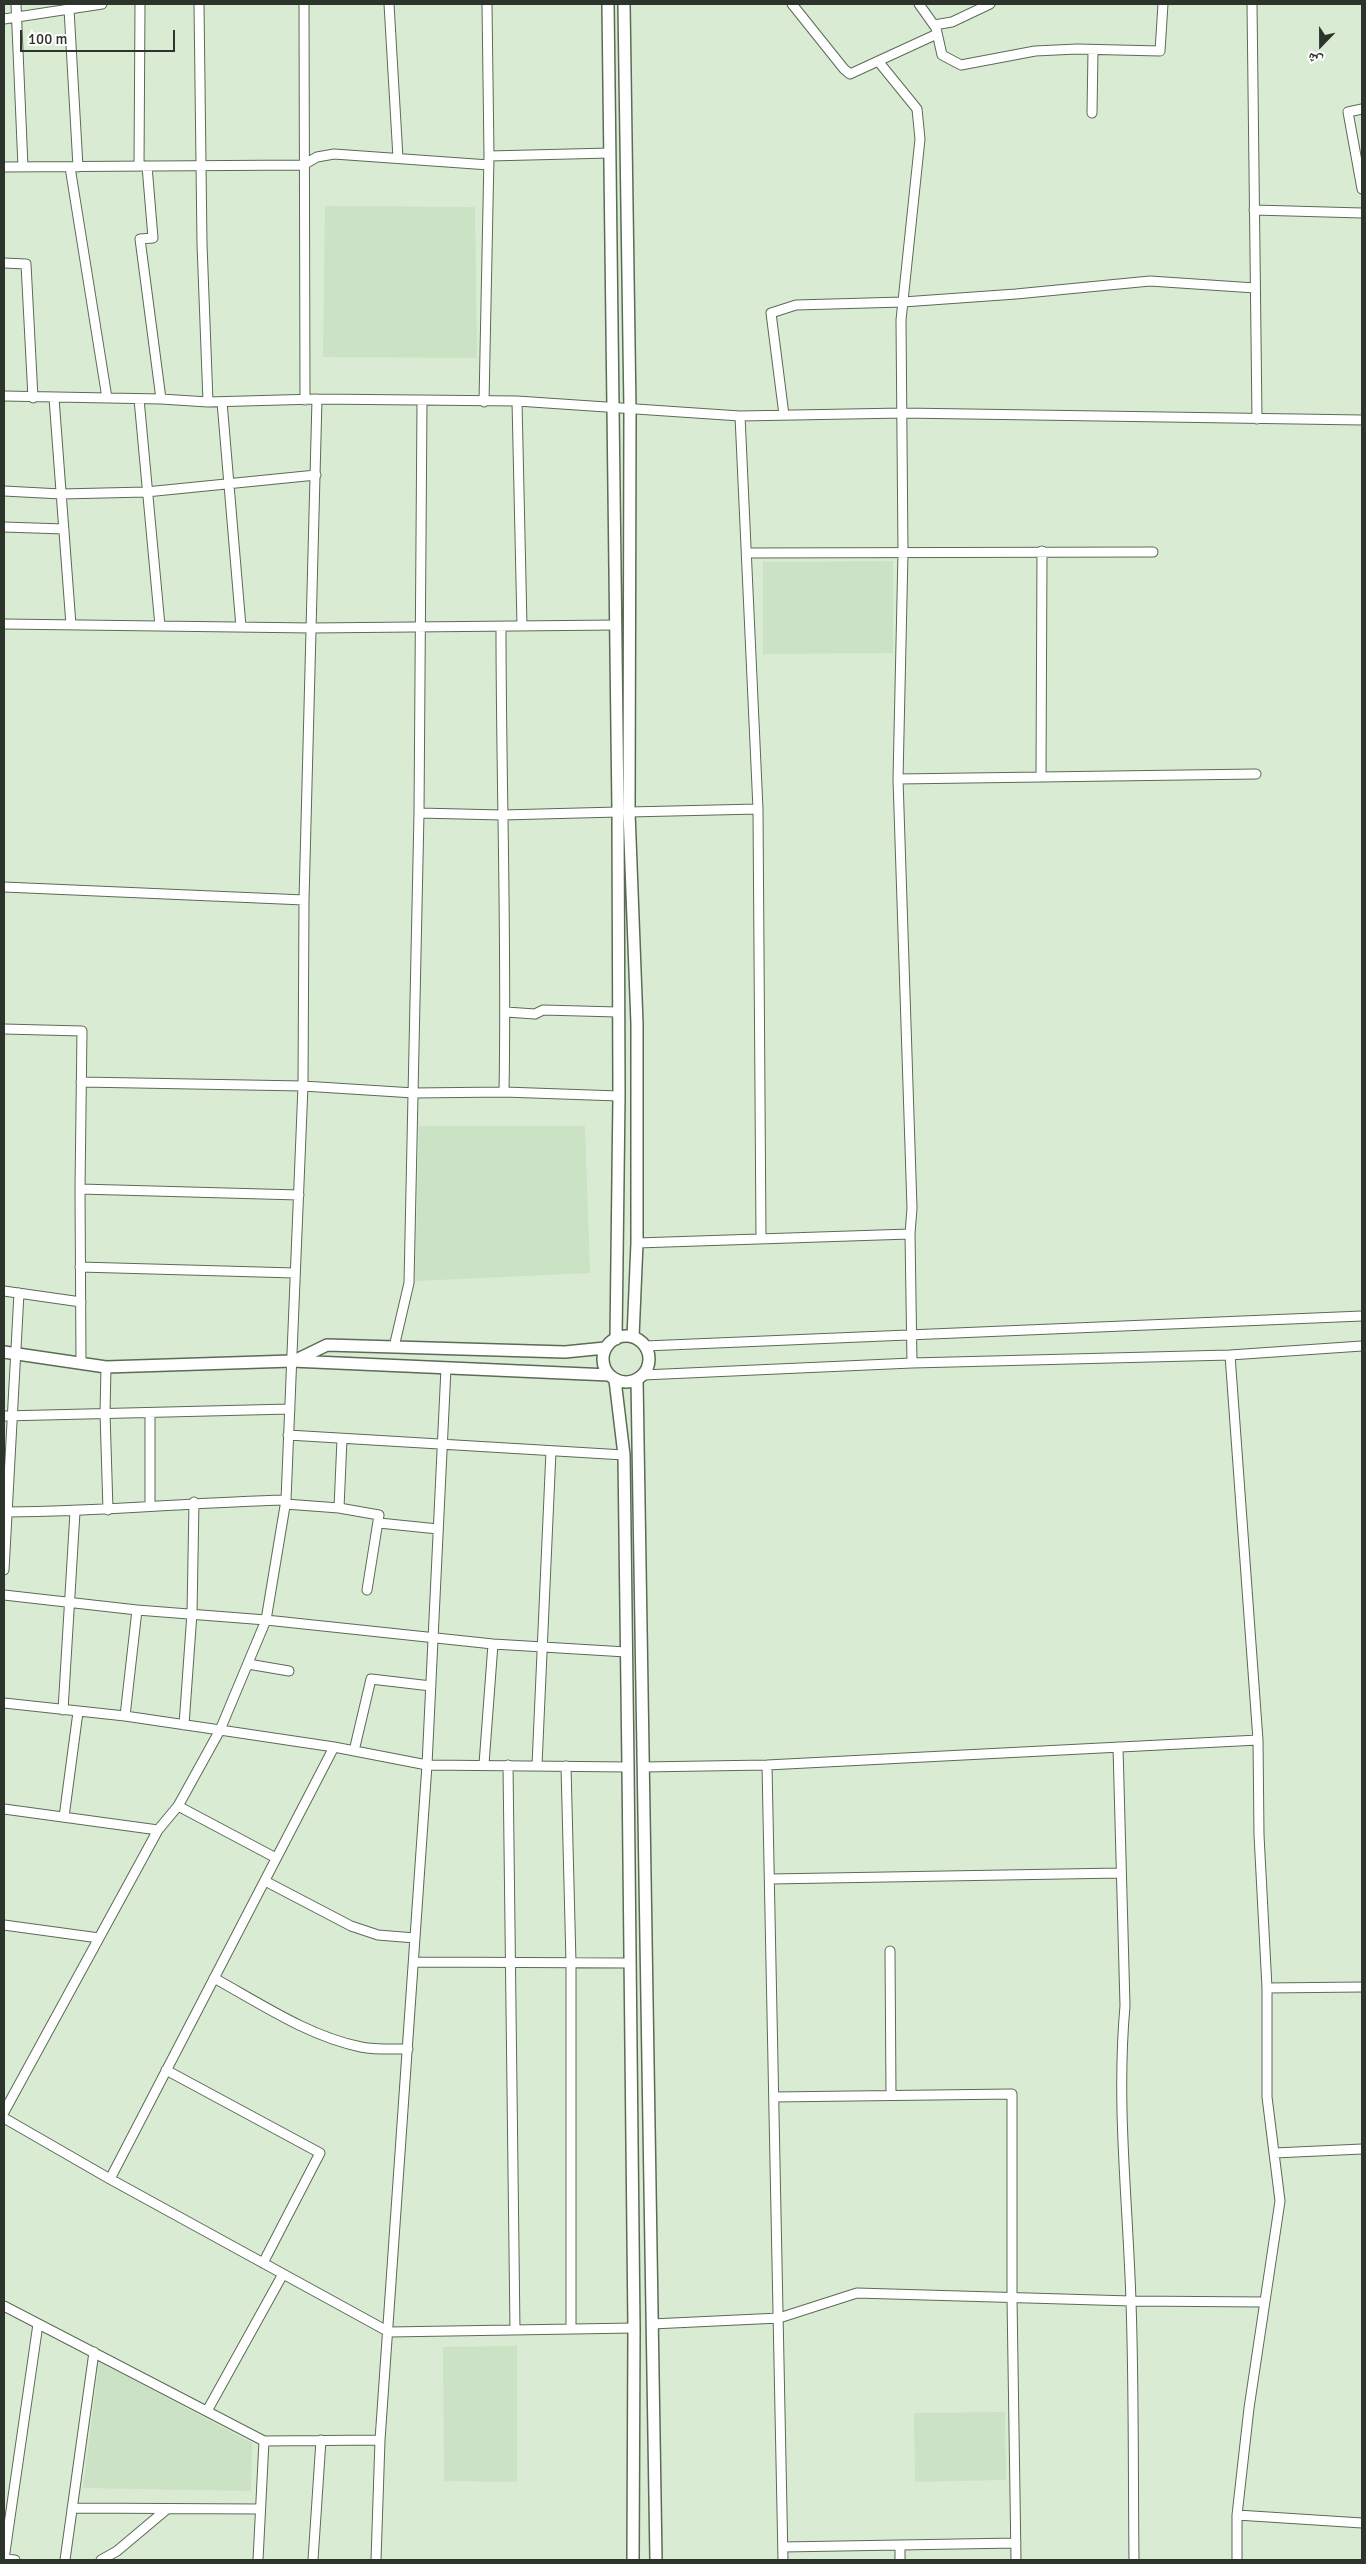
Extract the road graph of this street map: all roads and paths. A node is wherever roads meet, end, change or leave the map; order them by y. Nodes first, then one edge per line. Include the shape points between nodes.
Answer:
1 (16, 4) edge
2 (102, 4) edge
3 (140, 4) edge
4 (199, 4) edge
5 (304, 4) edge
6 (389, 4) edge
7 (487, 4) edge
8 (608, 4) edge
9 (624, 4) edge
10 (792, 4) edge
11 (919, 4) edge
12 (990, 4) edge
13 (1163, 4) edge
14 (1252, 4) edge
15 (69, 9) junction
16 (16, 17) junction
17 (4, 19) edge
18 (936, 30) junction
19 (1093, 50) junction
20 (878, 61) junction
21 (1362, 110) edge
22 (1092, 113) dead end
23 (610, 153) junction
24 (398, 158) junction
25 (489, 160) junction
26 (202, 165) junction
27 (303, 165) junction
28 (4, 166) edge
29 (143, 166) junction
30 (23, 167) junction
31 (74, 167) junction
32 (1362, 189) edge
33 (1254, 210) junction
34 (1362, 213) edge
35 (4, 263) edge
36 (1255, 288) junction
37 (903, 302) junction
38 (4, 396) edge
39 (33, 398) junction
40 (54, 398) junction
41 (107, 398) junction
42 (139, 399) junction
43 (161, 399) junction
44 (317, 399) junction
45 (305, 400) junction
46 (517, 401) junction
47 (208, 402) junction
48 (222, 402) junction
49 (422, 402) junction
50 (484, 402) junction
51 (612, 409) junction
52 (630, 411) junction
53 (903, 413) junction
54 (740, 416) junction
55 (784, 416) junction
56 (1257, 419) junction
57 (1362, 420) edge
58 (316, 475) junction
59 (228, 483) junction
60 (4, 491) edge
61 (146, 492) junction
62 (61, 494) junction
63 (4, 527) edge
64 (64, 528) junction
65 (1042, 550) junction
66 (1153, 552) dead end
67 (747, 553) junction
68 (903, 553) junction
69 (4, 624) edge
70 (71, 625) junction
71 (616, 625) junction
72 (160, 626) junction
73 (522, 626) junction
74 (419, 627) junction
75 (501, 627) junction
76 (240, 628) junction
77 (312, 628) junction
78 (1256, 774) dead end
79 (1041, 776) junction
80 (898, 779) junction
81 (758, 809) junction
82 (623, 812) junction
83 (419, 813) junction
84 (502, 815) junction
85 (4, 887) edge
86 (304, 900) junction
87 (506, 1012) junction
88 (617, 1012) junction
89 (4, 1029) edge
90 (81, 1082) junction
91 (303, 1086) junction
92 (504, 1092) junction
93 (414, 1093) junction
94 (619, 1096) junction
95 (80, 1189) junction
96 (299, 1195) junction
97 (910, 1234) junction
98 (761, 1239) junction
99 (637, 1243) junction
100 (80, 1267) junction
101 (296, 1273) junction
102 (4, 1291) edge
103 (19, 1293) junction
104 (81, 1302) junction
105 (1362, 1316) edge
106 (633, 1337) junction
107 (912, 1337) junction
108 (616, 1338) junction
109 (645, 1346) junction
110 (1362, 1346) edge
111 (394, 1347) junction
112 (605, 1348) junction
113 (4, 1352) edge
114 (17, 1354) junction
115 (1230, 1355) junction
116 (292, 1362) junction
117 (81, 1363) junction
118 (912, 1363) junction
119 (106, 1367) junction
120 (446, 1368) junction
121 (640, 1377) junction
122 (612, 1378) junction
123 (290, 1409) junction
124 (150, 1413) junction
125 (105, 1414) junction
126 (4, 1416) edge
127 (14, 1416) junction
128 (288, 1435) junction
129 (342, 1438) junction
130 (442, 1445) junction
131 (551, 1451) junction
132 (624, 1455) junction
133 (194, 1502) junction
134 (285, 1502) junction
135 (150, 1505) junction
136 (339, 1508) junction
137 (108, 1510) junction
138 (8, 1512) junction
139 (75, 1512) junction
140 (379, 1523) junction
141 (438, 1529) junction
142 (4, 1570) edge
143 (367, 1590) dead end
144 (4, 1595) edge
145 (70, 1603) junction
146 (137, 1610) junction
147 (192, 1613) junction
148 (266, 1620) junction
149 (433, 1638) junction
150 (492, 1644) junction
151 (543, 1647) junction
152 (626, 1652) junction
153 (248, 1664) junction
154 (288, 1671) dead end
155 (431, 1686) junction
156 (4, 1702) edge
157 (63, 1710) junction
158 (78, 1712) junction
159 (125, 1716) junction
160 (184, 1725) junction
161 (220, 1730) junction
162 (1258, 1740) junction
163 (334, 1747) junction
164 (1118, 1747) junction
165 (354, 1751) junction
166 (484, 1764) junction
167 (427, 1765) junction
168 (508, 1765) junction
169 (537, 1765) junction
170 (767, 1765) junction
171 (566, 1766) junction
172 (628, 1767) junction
173 (643, 1767) junction
174 (178, 1806) junction
175 (4, 1809) edge
176 (64, 1818) junction
177 (158, 1830) junction
178 (276, 1858) junction
179 (1121, 1874) junction
180 (770, 1879) junction
181 (265, 1881) junction
182 (4, 1924) edge
183 (99, 1938) junction
184 (415, 1938) junction
185 (890, 1952) dead end
186 (414, 1962) junction
187 (571, 1962) junction
188 (630, 1963) junction
189 (512, 1964) junction
190 (214, 1978) junction
191 (1362, 1987) edge
192 (1267, 1988) junction
193 (408, 2049) junction
194 (166, 2070) junction
195 (891, 2095) junction
196 (774, 2097) junction
197 (4, 2112) edge
198 (4, 2118) edge
199 (1362, 2149) edge
200 (1274, 2153) junction
201 (110, 2179) junction
202 (263, 2263) junction
203 (283, 2274) junction
204 (1012, 2298) junction
205 (1131, 2301) junction
206 (1264, 2302) junction
207 (4, 2306) edge
208 (778, 2318) junction
209 (38, 2324) junction
210 (652, 2324) junction
211 (634, 2328) junction
212 (570, 2329) junction
213 (515, 2330) junction
214 (388, 2332) junction
215 (94, 2352) junction
216 (208, 2411) junction
217 (321, 2440) junction
218 (380, 2440) junction
219 (264, 2441) junction
220 (72, 2508) junction
221 (167, 2509) junction
222 (260, 2509) junction
223 (1237, 2515) junction
224 (1362, 2523) edge
225 (1016, 2543) junction
226 (900, 2545) junction
227 (783, 2547) junction
228 (4, 2559) edge
229 (15, 2560) edge
230 (65, 2560) edge
231 (101, 2560) edge
232 (258, 2560) edge
233 (313, 2560) edge
234 (376, 2560) edge
235 (633, 2560) edge
236 (656, 2560) edge
237 (783, 2560) edge
238 (900, 2560) edge
239 (1016, 2560) edge
240 (1134, 2560) edge
241 (1237, 2560) edge

1 - 16 street
2 - 15 street
3 - 29 street
4 - 26 street
5 - 27 street
6 - 24 street
7 - 25 street
8 - 23 street
9 - 52 street
10 - 20 street via 850,74
11 - 18 street
12 - 18 street
13 - 19 street via 1160,51
14 - 33 street
15 - 16 street
15 - 31 street
16 - 17 street
16 - 30 street
18 - 19 street via 942,55 961,64 1035,51
18 - 20 street
19 - 22 street
20 - 37 street via 917,109 919,132
21 - 32 street via 1348,112
23 - 25 street
23 - 51 street
24 - 25 street
24 - 27 street via 334,154 317,157
25 - 50 street
26 - 27 street
26 - 29 street
26 - 47 street
27 - 45 street
28 - 30 street
29 - 31 street
29 - 43 street via 153,238 140,239
30 - 31 street
31 - 41 street
33 - 34 street
33 - 36 street
35 - 39 street via 26,264
36 - 37 street via 1150,281
36 - 56 street
37 - 53 street
37 - 55 street via 796,305 771,312
38 - 39 street
39 - 40 street
40 - 41 street
40 - 62 street
41 - 42 street
42 - 43 street
42 - 61 street
43 - 47 street
44 - 45 street
44 - 49 street
44 - 58 street
45 - 48 street
46 - 50 street
46 - 51 street
46 - 73 street
47 - 48 street
48 - 59 street
49 - 50 street
49 - 74 street
51 - 52 street
51 - 71 street
52 - 54 street
52 - 82 street
53 - 55 street
53 - 56 street
53 - 68 street
54 - 55 street
54 - 67 street
56 - 57 street
58 - 59 street
58 - 77 street
59 - 61 street
59 - 76 street
60 - 62 street
61 - 62 street
61 - 72 street
62 - 64 street
63 - 64 street
64 - 70 street
65 - 66 street
65 - 68 street
65 - 79 street
67 - 68 street
67 - 81 street
68 - 80 street
69 - 70 street
70 - 72 street
71 - 73 street
71 - 82 street
72 - 76 street
73 - 75 street
74 - 75 street
74 - 77 street
74 - 83 street
75 - 84 street
76 - 77 street
77 - 86 street
78 - 79 street
79 - 80 street
80 - 97 street via 912,1208
81 - 82 street
81 - 98 street
82 - 84 street
82 - 88 street
82 - 99 street via 637,1024
83 - 84 street
83 - 93 street
84 - 87 street
85 - 86 street
86 - 91 street
87 - 88 street
87 - 92 street
88 - 94 street
89 - 90 street via 82,1031
90 - 91 street
90 - 95 street
91 - 93 street
91 - 96 street
92 - 93 street
92 - 94 street
93 - 111 street via 409,1283
94 - 108 street
95 - 96 street
95 - 100 street
96 - 101 street
97 - 98 street
97 - 107 street
98 - 99 street
99 - 106 street
100 - 101 street
100 - 104 street
101 - 116 street
102 - 103 street
103 - 104 street
103 - 114 street
104 - 117 street
105 - 107 street
106 - 108 street
106 - 109 street
107 - 109 street
107 - 118 street
108 - 112 street
109 - 121 street via 649,1361
110 - 115 street
111 - 112 street via 565,1352
111 - 116 street via 327,1345
112 - 122 street via 603,1362
113 - 114 street
114 - 117 street
114 - 127 street
115 - 118 street
115 - 162 street
116 - 119 street
116 - 120 street
116 - 123 street
117 - 119 street
118 - 121 street
119 - 125 street
120 - 122 street
120 - 130 street
121 - 122 street via 630,1382
121 - 173 street
122 - 132 street
123 - 124 street
123 - 128 street
124 - 125 street
124 - 135 street
125 - 127 street
125 - 137 street
126 - 127 street
127 - 138 street
128 - 129 street
128 - 134 street
129 - 130 street
129 - 136 street
130 - 131 street
130 - 141 street
131 - 132 street
131 - 151 street
132 - 152 street
133 - 134 street
133 - 135 street
133 - 147 street
134 - 136 street
134 - 148 street
135 - 137 street
136 - 140 street via 379,1515
137 - 139 street
138 - 139 street
138 - 142 street
139 - 145 street
140 - 141 street
140 - 143 street
141 - 149 street
144 - 145 street
145 - 146 street
145 - 157 street
146 - 147 street
146 - 159 street
147 - 148 street
147 - 160 street
148 - 149 street
148 - 153 street
149 - 150 street
149 - 155 street
150 - 151 street
150 - 166 street
151 - 152 street
151 - 169 street
152 - 172 street
153 - 154 street
153 - 161 street
155 - 165 street via 371,1679
155 - 167 street
156 - 157 street
157 - 158 street
158 - 159 street
158 - 176 street
159 - 160 street
160 - 161 street
161 - 163 street
161 - 174 street
162 - 164 street
162 - 192 street
163 - 165 street
163 - 178 street
164 - 170 street
164 - 179 street
165 - 167 street
166 - 167 street
166 - 168 street
167 - 184 street
168 - 169 street
168 - 189 street
169 - 171 street
170 - 173 street
170 - 180 street
171 - 172 street
171 - 187 street
172 - 188 street
173 - 210 street
174 - 177 street
174 - 178 street
175 - 176 street
176 - 177 street
177 - 183 street
178 - 181 street
179 - 180 street
179 - 205 street via 1125,2006 1121,2048 1122,2106
180 - 196 street
181 - 184 street via 351,1926 378,1935
181 - 190 street
182 - 183 street
183 - 197 street
184 - 186 street
185 - 195 street
186 - 189 street
186 - 193 street
187 - 188 street
187 - 189 street
187 - 212 street
188 - 211 street
189 - 213 street
190 - 193 street via 334,2040 363,2047
190 - 194 street
191 - 192 street
192 - 200 street via 1267,2097
193 - 214 street
194 - 201 street
194 - 202 street via 320,2153
195 - 196 street
195 - 204 street via 1012,2094
196 - 208 street
198 - 201 street
199 - 200 street
200 - 206 street via 1280,2201
201 - 202 street
202 - 203 street
203 - 214 street
203 - 216 street
204 - 205 street
204 - 208 street via 857,2293
204 - 225 street
205 - 206 street
205 - 240 street
206 - 223 street
207 - 209 street
208 - 210 street
208 - 227 street
209 - 215 street
209 - 228 street
210 - 236 street
211 - 212 street
211 - 235 street
212 - 213 street
213 - 214 street
214 - 218 street
215 - 216 street
215 - 220 street
216 - 219 street
217 - 218 street
217 - 219 street
217 - 233 street
218 - 234 street
219 - 222 street
220 - 221 street
220 - 230 street
221 - 222 street
221 - 231 street via 117,2551
222 - 232 street
223 - 224 street
223 - 241 street
225 - 226 street
225 - 239 street
226 - 227 street
226 - 238 street
227 - 237 street
228 - 229 street

